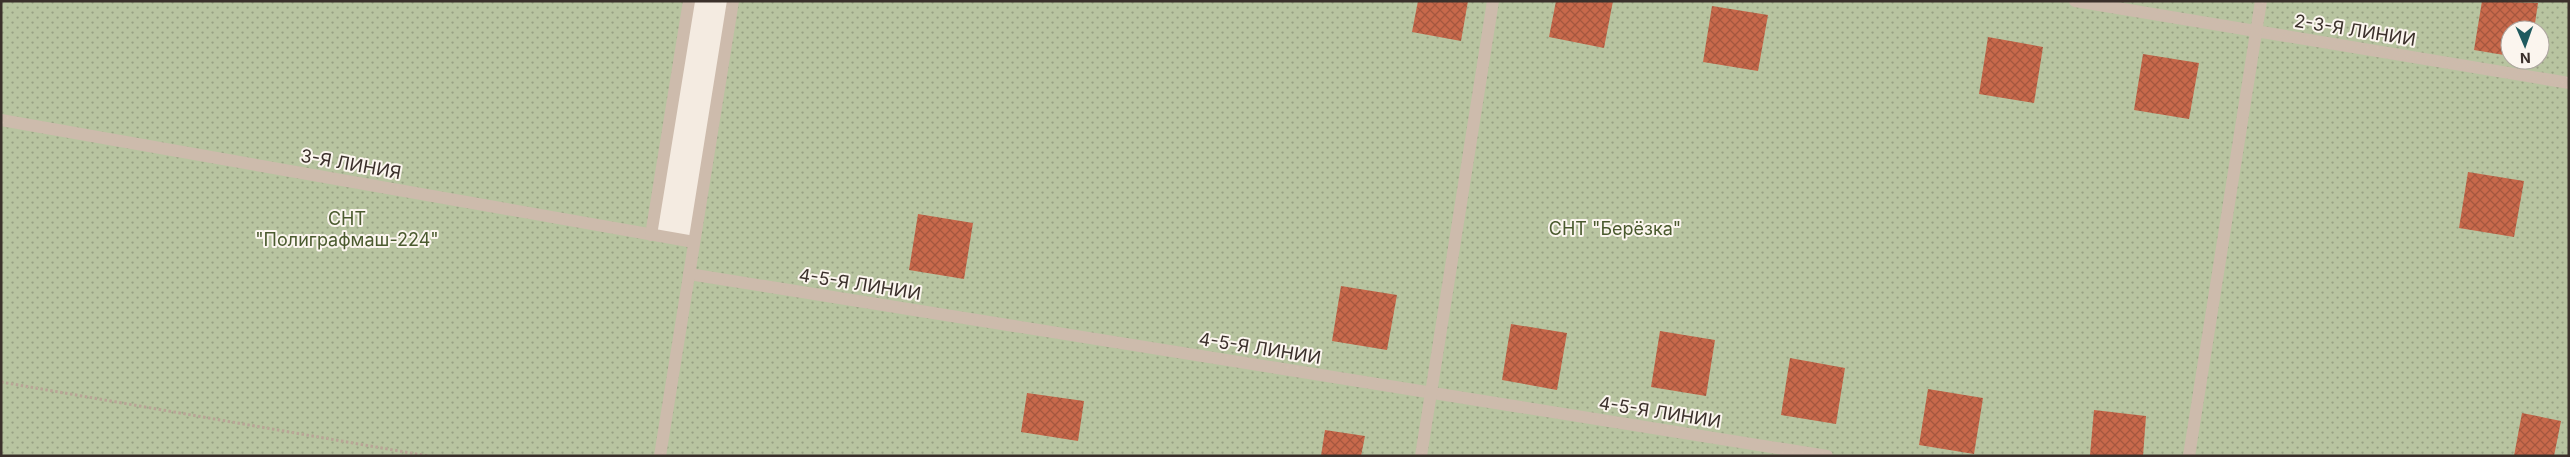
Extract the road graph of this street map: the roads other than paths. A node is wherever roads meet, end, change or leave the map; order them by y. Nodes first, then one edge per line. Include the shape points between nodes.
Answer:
1 (689, 1) edge
2 (733, 1) edge
3 (1493, 1) edge
4 (2075, 1) edge
5 (2261, 1) edge
6 (2256, 31) junction
7 (2569, 84) edge
8 (1, 120) edge
9 (652, 235) junction
10 (694, 242) junction
11 (688, 274) junction
12 (1431, 393) junction
13 (660, 456) edge
14 (1422, 456) edge
15 (1827, 456) edge
16 (2190, 456) edge

1 - 9 street
2 - 10 street
3 - 12 street
4 - 6 street, 2-3-Я ЛИНИИ
5 - 6 street
6 - 7 street, 2-3-Я ЛИНИИ
6 - 16 street
8 - 9 street, 3-Я ЛИНИЯ
9 - 10 street, 3-Я ЛИНИЯ
10 - 11 street
11 - 12 street, 4-5-Я ЛИНИИ
11 - 13 street
12 - 14 street
12 - 15 street, 4-5-Я ЛИНИИ

